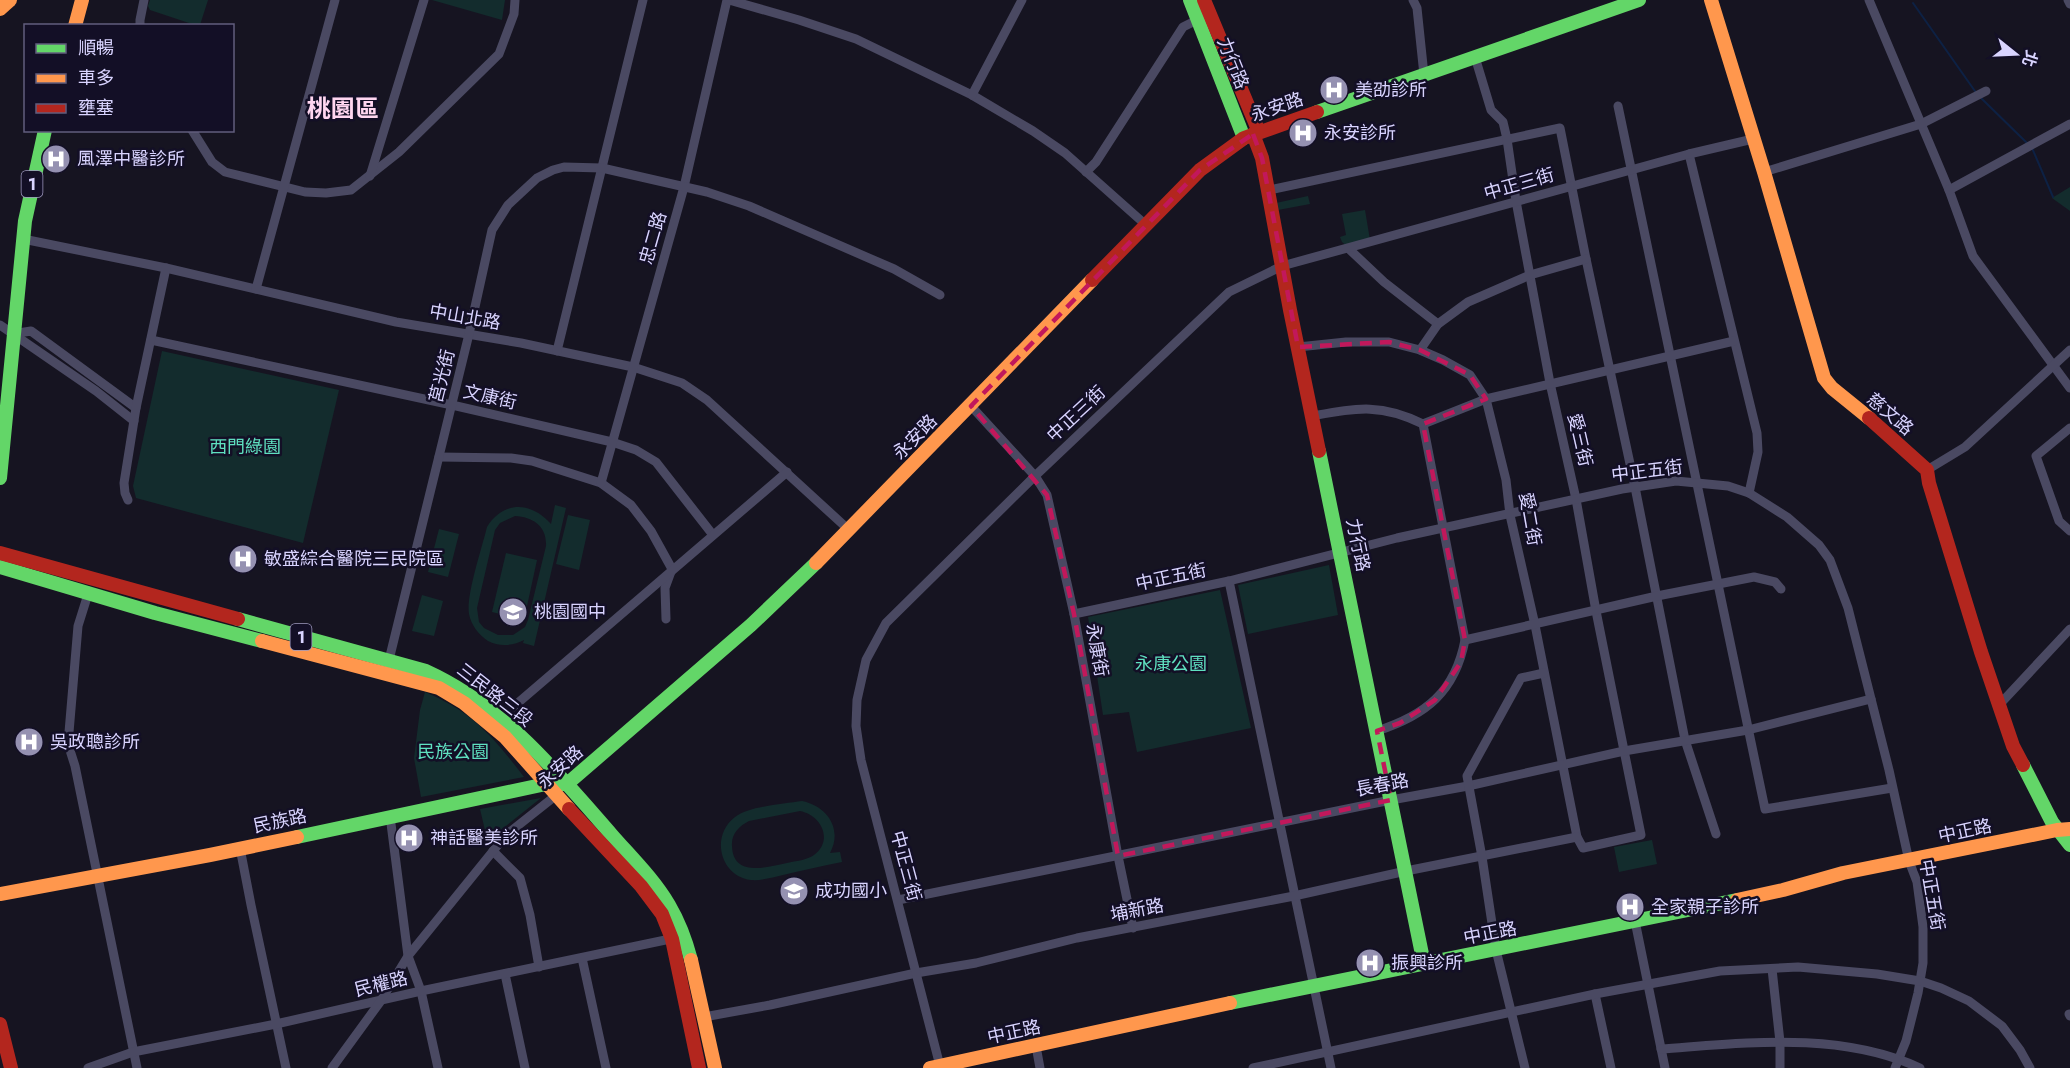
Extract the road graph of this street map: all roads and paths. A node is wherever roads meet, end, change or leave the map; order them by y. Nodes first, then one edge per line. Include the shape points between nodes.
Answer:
1 (10, 0) edge
2 (82, 0) edge
3 (144, 0) edge
4 (335, 0) edge
5 (424, 0) edge
6 (515, 0) edge
7 (643, 0) edge
8 (728, 0) edge
9 (1022, 0) edge
10 (1190, 0) edge
11 (1204, 0) edge
12 (1413, 0) edge
13 (1639, 0) edge
14 (1711, 0) edge
15 (1869, 0) edge
16 (0, 9) edge
17 (1203, 18) junction
18 (76, 24) edge
19 (140, 24) edge
20 (1475, 57) junction
21 (1424, 75) junction
22 (1981, 94) dead end
23 (972, 95) junction
24 (1618, 105) dead end
25 (1922, 123) junction
26 (2070, 124) edge
27 (45, 132) edge
28 (194, 134) edge
29 (1252, 135) junction
30 (1507, 139) junction
31 (1753, 139) junction
32 (1689, 154) junction
33 (602, 168) junction
34 (1631, 170) junction
35 (1086, 172) junction
36 (1764, 172) junction
37 (370, 176) junction
38 (1571, 186) junction
39 (284, 187) junction
40 (684, 187) junction
41 (1269, 190) junction
42 (1949, 190) junction
43 (1516, 201) junction
44 (1146, 225) junction
45 (23, 239) junction
46 (1349, 249) junction
47 (1586, 259) junction
48 (1282, 266) junction
49 (166, 268) junction
50 (1530, 275) junction
51 (256, 289) junction
52 (939, 296) dead end
53 (1438, 324) junction
54 (0, 325) edge
55 (12, 334) junction
56 (470, 334) junction
57 (151, 340) junction
58 (1734, 341) junction
59 (1298, 347) junction
60 (1420, 350) junction
61 (2070, 350) edge
62 (557, 351) junction
63 (1671, 357) junction
64 (2053, 365) junction
65 (633, 367) junction
66 (1610, 369) junction
67 (1550, 383) junction
68 (2070, 388) edge
69 (1486, 399) junction
70 (452, 405) junction
71 (971, 405) junction
72 (136, 408) junction
73 (1312, 416) junction
74 (134, 421) junction
75 (1423, 424) junction
76 (2070, 429) edge
77 (612, 442) junction
78 (438, 457) junction
79 (1927, 470) junction
80 (787, 472) junction
81 (1035, 476) junction
82 (0, 478) edge
83 (601, 483) junction
84 (1697, 483) junction
85 (1635, 487) junction
86 (1749, 493) junction
87 (128, 500) dead end
88 (1576, 500) junction
89 (1510, 515) junction
90 (1444, 528) junction
91 (849, 530) junction
92 (2070, 531) edge
93 (713, 535) junction
94 (0, 553) edge
95 (1341, 553) junction
96 (0, 567) edge
97 (672, 569) junction
98 (93, 579) junction
99 (1229, 581) junction
100 (1718, 583) junction
101 (1782, 589) dead end
102 (88, 595) junction
103 (1657, 596) junction
104 (1596, 611) junction
105 (1074, 614) junction
106 (666, 619) dead end
107 (1535, 625) junction
108 (2070, 629) edge
109 (1465, 640) junction
110 (387, 667) junction
111 (1544, 673) junction
112 (1870, 699) junction
113 (2000, 704) junction
114 (496, 722) junction
115 (1748, 730) junction
116 (1377, 731) junction
117 (1685, 740) junction
118 (1624, 751) junction
119 (1564, 764) junction
120 (546, 784) junction
121 (567, 784) junction
122 (1468, 786) junction
123 (1892, 788) junction
124 (557, 795) junction
125 (1391, 800) junction
126 (390, 816) junction
127 (2070, 820) edge
128 (1281, 823) junction
129 (2064, 829) edge
130 (1716, 834) dead end
131 (1577, 837) junction
132 (2070, 845) edge
133 (240, 848) junction
134 (1583, 848) joint
135 (493, 851) junction
136 (1118, 856) junction
137 (1482, 857) junction
138 (1910, 861) junction
139 (1406, 871) junction
140 (98, 877) junction
141 (0, 894) edge
142 (1294, 896) junction
143 (898, 900) junction
144 (1635, 921) junction
145 (1133, 928) junction
146 (678, 937) junction
147 (1496, 950) junction
148 (408, 956) junction
149 (582, 958) junction
150 (1424, 964) junction
151 (539, 967) junction
152 (1772, 969) junction
153 (916, 973) junction
154 (505, 974) junction
155 (1920, 981) junction
156 (1315, 985) junction
157 (1648, 985) junction
158 (421, 991) junction
159 (1595, 994) junction
160 (380, 1002) junction
161 (1511, 1013) junction
162 (704, 1017) junction
163 (0, 1024) edge
164 (276, 1024) junction
165 (1780, 1042) junction
166 (1036, 1046) junction
167 (1661, 1049) junction
168 (134, 1052) junction
169 (1328, 1052) junction
170 (1899, 1058) junction
171 (935, 1067) edge
172 (11, 1068) edge
173 (88, 1068) edge
174 (137, 1068) edge
175 (286, 1068) edge
176 (332, 1068) edge
177 (438, 1068) edge
178 (525, 1068) edge
179 (606, 1068) edge
180 (699, 1068) edge
181 (715, 1068) edge
182 (1040, 1068) edge
183 (1253, 1068) edge
184 (1331, 1068) edge
185 (1525, 1068) edge
186 (1611, 1068) edge
187 (1665, 1068) edge
188 (1780, 1068) edge
189 (1895, 1068) edge
190 (1920, 1068) edge
191 (2030, 1068) edge

1 - 16 main road
2 - 18 main road
3 - 19 street
4 - 39 street
5 - 37 street
6 - 37 street via 514,14 499,54
7 - 33 street
8 - 23 street via 856,39
8 - 40 street, 忠二路
9 - 23 street
10 - 17 main road, 力行路
11 - 17 main road, 力行路
12 - 21 street
13 - 20 main road, 永安路
14 - 31 main road, 慈文路
15 - 25 street
17 - 29 main road, 力行路
17 - 35 street via 1183,27
20 - 21 main road, 永安路
20 - 30 street, 愛三街 via 1491,110 1503,122
21 - 29 main road, 永安路
22 - 25 street
23 - 35 street via 1033,131
24 - 34 street
25 - 36 street
25 - 42 street
26 - 42 street
27 - 45 main road, 1
28 - 39 street via 212,162 225,172
29 - 41 main road, 力行路
29 - 44 main road, 永安路 via 1200,170
30 - 38 street via 1560,128
30 - 41 street
30 - 43 street, 愛三街
31 - 32 street, 中正三街
31 - 36 main road, 慈文路
32 - 34 street, 中正三街
32 - 58 street
33 - 40 street, 莒光街
33 - 56 street, 莒光街 via 572,166 553,170 524,188 508,206 492,230
33 - 62 street
34 - 38 street, 中正三街
34 - 63 street
35 - 44 street
36 - 79 main road, 慈文路 via 1824,378
37 - 39 street via 351,190 326,193
38 - 43 street, 中正三街
38 - 47 street
39 - 51 street
40 - 52 street, 莒光街 via 749,206 891,268
40 - 65 street, 忠二路
41 - 48 main road, 力行路
42 - 64 street via 1973,256
43 - 46 street, 中正三街
43 - 50 street, 愛三街
44 - 71 main road, 永安路
45 - 49 street, 中山北路
45 - 55 main road, 1
46 - 48 street, 中正三街
46 - 53 street
47 - 50 street
47 - 66 street
48 - 59 main road, 力行路
48 - 81 street, 中正三街 via 1229,292
49 - 51 street, 中山北路
49 - 57 street
50 - 53 street via 1468,302
50 - 67 street, 愛三街
51 - 56 street, 中山北路 via 396,322
53 - 60 street
54 - 55 street
55 - 72 street via 31,331
55 - 74 street
55 - 82 main road, 1
56 - 62 street, 中山北路
56 - 70 street, 莒光街
57 - 70 street, 文康街
57 - 72 street
58 - 63 street
58 - 86 street via 1757,433 1758,452
59 - 60 street, 愛二街 via 1389,342
59 - 73 main road, 力行路
60 - 69 street, 愛二街 via 1470,375
61 - 64 street
62 - 65 street, 中山北路
63 - 66 street
63 - 84 street
64 - 68 street
64 - 79 street via 1965,447
65 - 77 street, 忠二路
65 - 80 street, 中山北路 via 682,383 707,400
66 - 67 street
66 - 85 street
67 - 69 street
67 - 88 street, 愛三街
69 - 75 street
69 - 89 street, 愛二街 via 1506,480
70 - 77 street, 文康街
70 - 78 street, 莒光街
71 - 81 street, 永康街
71 - 91 main road, 永安路
72 - 74 street
73 - 75 street via 1382,409
73 - 95 main road, 力行路
74 - 87 street via 124,483
75 - 90 street
76 - 92 street via 2036,456 2059,521
77 - 83 street, 忠二路
77 - 93 street, 文康街 via 656,462
78 - 83 street via 532,461
78 - 110 street, 莒光街
79 - 113 main road
80 - 91 street, 中山北路
80 - 93 street
81 - 105 street, 永康街 via 1047,495
81 - 143 street, 中正三街 via 886,623 866,660 856,726
83 - 97 street via 631,504
84 - 85 street, 中正五街 via 1676,481
84 - 86 street, 中正五街
84 - 100 street
85 - 88 street, 中正五街
85 - 103 street
86 - 112 street, 中正五街 via 1820,544 1830,560 1848,608
88 - 89 street, 中正五街
88 - 104 street, 愛三街
89 - 90 street, 中正五街
89 - 107 street, 愛二街
90 - 95 street, 中正五街
90 - 109 street
91 - 121 main road, 永安路 via 751,625
93 - 97 street
94 - 98 main road, 三民路三段 / 1
95 - 99 street, 中正五街
95 - 116 main road, 力行路
96 - 102 main road, 三民路三段 / 1
97 - 106 street via 665,588
97 - 114 street
98 - 102 street
98 - 110 main road, 三民路三段 / 1
99 - 105 street, 中正五街
99 - 128 street
100 - 101 street via 1754,577 1775,582
100 - 103 street
100 - 115 street
102 - 110 main road, 三民路三段 / 1
102 - 140 street via 78,626 68,744
103 - 104 street
103 - 117 street
104 - 107 street
104 - 118 street, 愛三街
105 - 136 street, 永康街
107 - 109 street
107 - 111 street, 愛二街
108 - 113 street
109 - 116 street via 1461,662 1450,684 1435,700 1400,723
110 - 114 main road, 三民路三段 / 1 via 446,678
111 - 119 street, 愛二街
111 - 122 street via 1521,678 1467,776
112 - 115 street, 長春路
112 - 123 street, 中正五街
113 - 129 main road via 2017,754
114 - 120 main road, 三民路三段 / 1
114 - 121 main road, 三民路三段 / 1
115 - 117 street, 長春路
115 - 123 street via 1765,809
116 - 125 main road, 力行路
117 - 118 street, 長春路
117 - 130 street
118 - 119 street, 長春路
118 - 134 street, 愛三街 via 1641,835
119 - 122 street, 長春路
119 - 131 street, 愛二街
120 - 121 main road, 民族路
120 - 124 main road, 三民路三段 / 1
120 - 126 main road, 民族路
121 - 124 street, 永安路
121 - 146 main road, 三民路三段 / 1 via 660,893 673,912
122 - 125 street, 長春路
122 - 137 street
123 - 138 street, 中正五街
124 - 135 street, 永安路 via 506,835
124 - 146 main road, 三民路三段 / 1 via 640,885
125 - 128 street, 長春路
125 - 139 main road, 力行路
126 - 133 main road, 民族路
126 - 148 street
127 - 129 main road, 中正路
128 - 136 street, 長春路
128 - 142 street
129 - 132 main road
129 - 138 main road, 中正路
131 - 134 street, 愛二街
131 - 137 street, 埔新路
133 - 140 main road, 民族路
133 - 164 street
135 - 148 street, 永安路
135 - 151 street via 520,878
136 - 143 street, 長春路
136 - 145 street, 永康街
137 - 139 street, 埔新路
137 - 147 street
138 - 144 main road, 中正路
138 - 155 street, 中正五街 via 1923,927
139 - 142 street, 埔新路
139 - 150 main road, 力行路
140 - 141 main road, 民族路
140 - 168 street
142 - 145 street, 埔新路
142 - 156 street
143 - 153 street, 中正三街
144 - 147 main road, 中正路
144 - 157 street
145 - 153 street, 埔新路
146 - 149 street, 民權路
146 - 162 main road, 三民路三段 / 1
146 - 180 main road, 三民路三段 / 1
147 - 150 main road, 中正路
147 - 161 street
148 - 158 street
148 - 160 street, 永安路
149 - 151 street, 民權路
149 - 179 street
150 - 156 main road, 中正路
151 - 154 street, 民權路
152 - 155 street via 1798,967
152 - 157 street via 1720,971
152 - 165 street
153 - 162 street, 埔新路
153 - 171 street, 中正三街
154 - 158 street, 民權路
154 - 178 street
155 - 170 street, 中正五街
155 - 191 street via 1969,1001 2002,1026
156 - 166 main road, 中正路
156 - 169 street
157 - 159 street
157 - 167 street
158 - 160 street, 民權路
158 - 177 street
159 - 161 street
159 - 186 street
160 - 164 street, 民權路
160 - 176 street, 永安路
161 - 169 street
161 - 185 street
162 - 181 main road, 三民路三段 / 1
163 - 172 main road
164 - 168 street, 民權路
164 - 175 street
165 - 167 street
165 - 170 street via 1837,1045
165 - 188 street
166 - 171 main road, 中正路
166 - 182 street
167 - 187 street
168 - 173 street, 民權路
168 - 174 street
169 - 183 street
169 - 184 street
170 - 189 street, 中正五街
170 - 190 street

